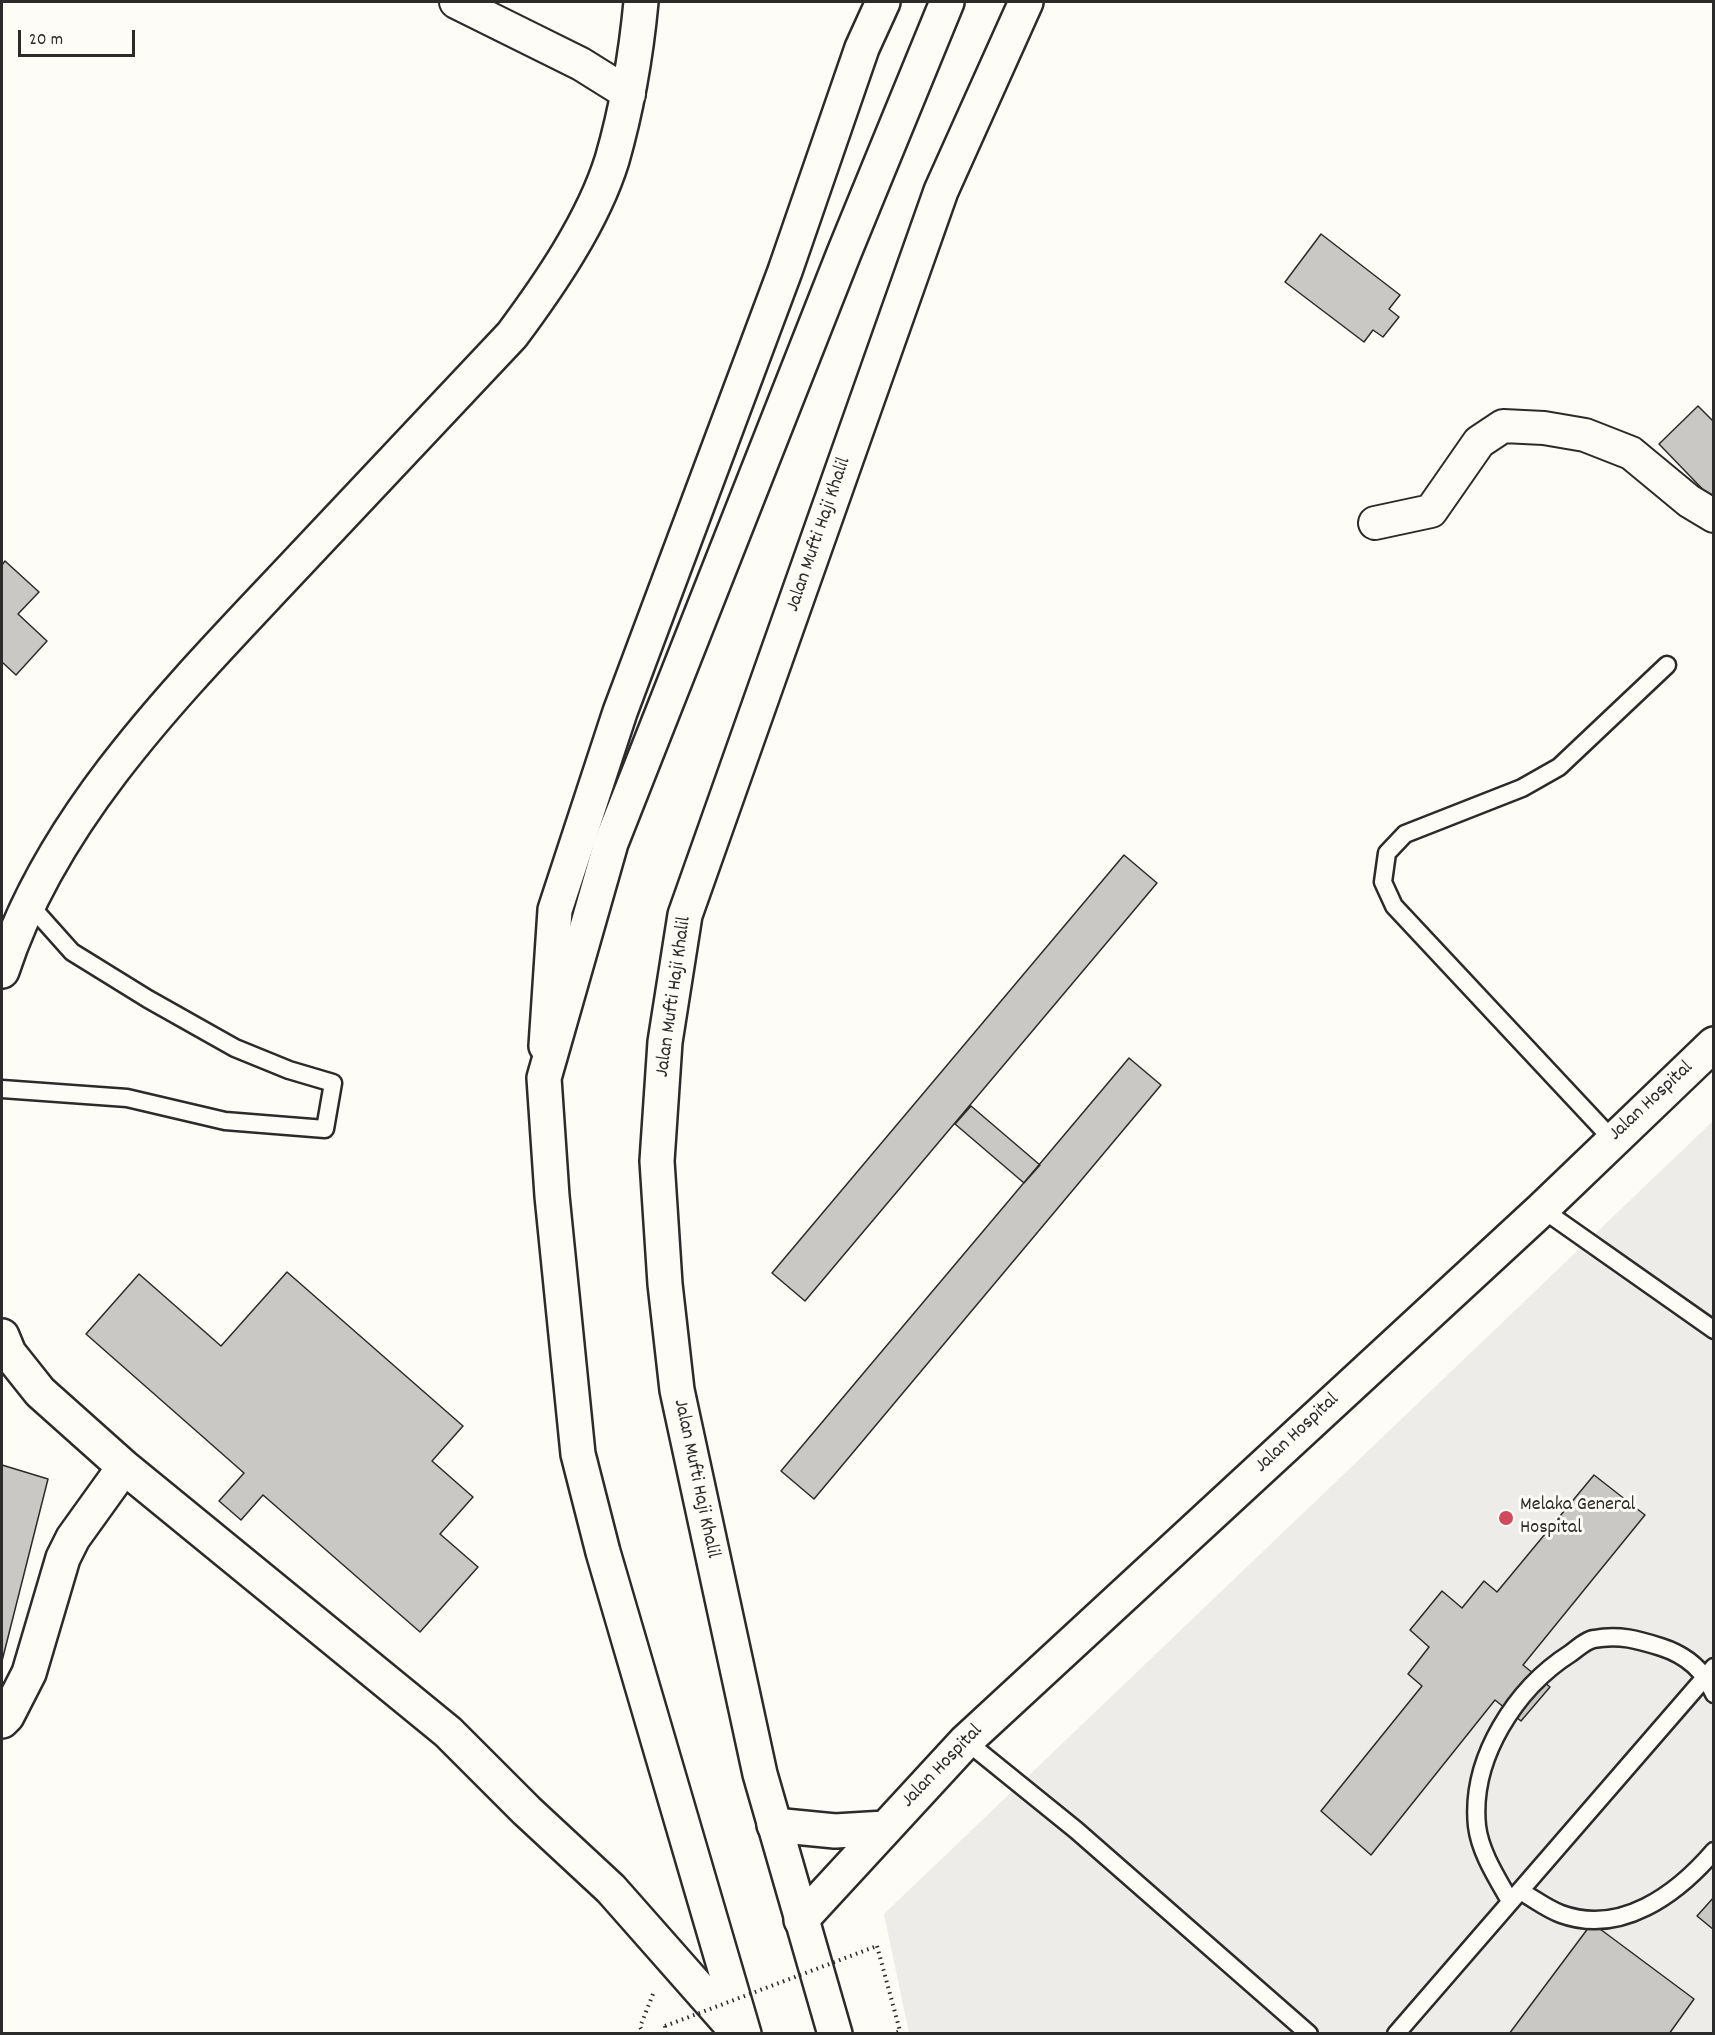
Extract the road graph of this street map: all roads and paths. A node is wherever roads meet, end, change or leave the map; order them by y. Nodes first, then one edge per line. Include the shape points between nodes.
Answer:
1 (456, 2) edge
2 (641, 2) edge
3 (883, 2) edge
4 (947, 2) edge
5 (1026, 2) edge
6 (629, 94) junction
7 (1713, 516) edge
8 (1375, 523) dead end
9 (1667, 665) dead end
10 (30, 905) junction
11 (2, 971) edge
12 (1713, 1044) edge
13 (544, 1078) junction
14 (2, 1089) edge
15 (1612, 1138) junction
16 (1542, 1209) junction
17 (1713, 1330) edge
18 (2, 1336) edge
19 (123, 1467) junction
20 (1710, 1671) edge
21 (1713, 1694) edge
22 (2, 1721) edge
23 (966, 1741) junction
24 (774, 1825) junction
25 (885, 1828) junction
26 (1713, 1851) edge
27 (1515, 1896) junction
28 (801, 1920) junction
29 (666, 2034) edge
30 (742, 2034) edge
31 (835, 2034) edge
32 (893, 2034) edge
33 (1309, 2034) edge
34 (1396, 2034) edge

1 - 6 street via 541,42
2 - 6 main road
3 - 13 main road via 862,48 785,270 620,712 555,910
4 - 13 main road via 611,843
5 - 24 main road, Jalan Mufti Haji Khalil via 941,191 689,904 664,1042 657,1161 664,1284 677,1390
6 - 10 main road via 611,162 552,282 512,335 178,690 114,767
7 - 8 street via 1631,453 1585,435 1503,426 1479,442 1431,511
9 - 15 lane via 1559,767 1522,788 1405,834 1387,853 1383,882 1394,906
10 - 11 main road
10 - 14 lane via 72,952 148,999 235,1048 333,1083 325,1130 225,1121 127,1098
12 - 15 main road, Jalan Hospital
13 - 30 main road via 578,1454
15 - 16 main road, Jalan Hospital
16 - 17 lane
16 - 23 main road, Jalan Hospital
18 - 19 main road via 9,1353 40,1392
19 - 22 main road via 63,1558 29,1673
19 - 30 main road via 448,1732 611,1888
20 - 21 lane
20 - 27 lane
20 - 27 lane via 1676,1652 1630,1637 1592,1639 1544,1673 1501,1725 1477,1792 1477,1828 1491,1868
23 - 25 main road, Jalan Hospital
23 - 33 lane via 1076,1830
24 - 25 main road via 835,1831
24 - 28 main road, Jalan Mufti Haji Khalil
25 - 28 main road, Jalan Hospital
26 - 27 lane via 1698,1870 1655,1904 1608,1921 1561,1914
27 - 34 lane
28 - 31 main road, Jalan Mufti Haji Khalil
29 - 32 path, bridge via 664,2026 877,1946 900,2031

